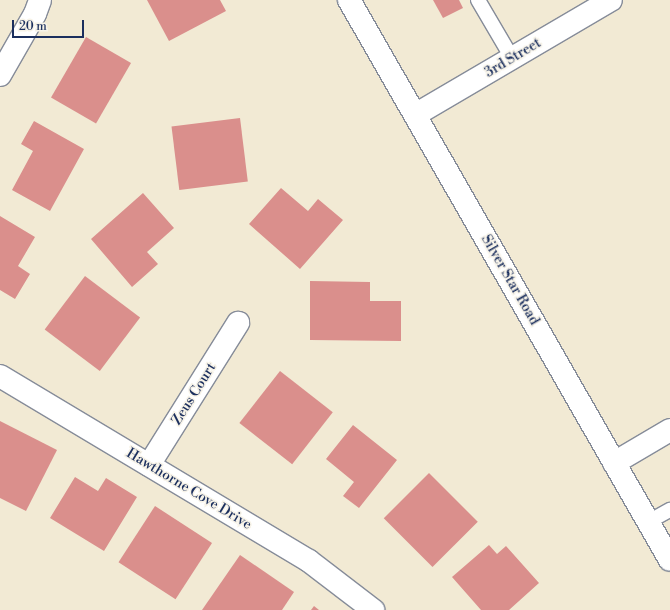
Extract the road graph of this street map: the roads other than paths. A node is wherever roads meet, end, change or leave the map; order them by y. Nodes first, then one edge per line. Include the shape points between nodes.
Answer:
1 (40, 0) edge
2 (478, 0) edge
3 (610, 0) edge
4 (355, 2) edge
5 (512, 58) junction
6 (0, 75) edge
7 (415, 115) junction
8 (238, 323) dead end
9 (0, 376) edge
10 (670, 430) edge
11 (614, 463) junction
12 (149, 465) junction
13 (670, 510) edge
14 (648, 522) junction
15 (670, 560) edge
16 (373, 610) edge

1 - 6 street via 35,14
2 - 5 lane
3 - 5 street, 3rd Street
4 - 7 street, Silver Star Road
5 - 7 street, 3rd Street
7 - 11 street, Silver Star Road
8 - 12 street, Zeus Court
9 - 12 street, Hawthorne Cove Drive
10 - 11 street
11 - 14 street, Silver Star Road
12 - 16 street, Hawthorne Cove Drive via 309,561
13 - 14 lane
14 - 15 street, Silver Star Road

